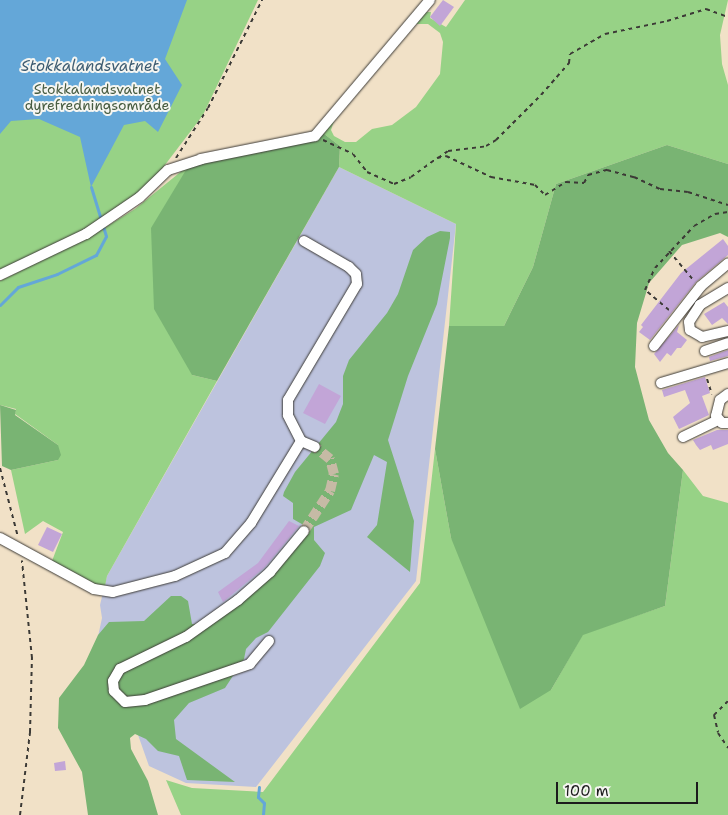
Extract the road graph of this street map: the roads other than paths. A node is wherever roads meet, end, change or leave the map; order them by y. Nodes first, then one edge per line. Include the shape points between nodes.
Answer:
1 (430, 0) edge
2 (304, 241) dead end
3 (728, 263) edge
4 (0, 275) edge
5 (712, 276) junction
6 (725, 289) edge
7 (728, 331) edge
8 (728, 343) edge
9 (654, 346) dead end
10 (705, 351) dead end
11 (728, 363) edge
12 (661, 383) dead end
13 (728, 394) edge
14 (723, 422) edge
15 (683, 437) dead end
16 (301, 440) junction
17 (315, 447) tunnel mouth
18 (304, 531) tunnel mouth
19 (0, 538) edge
20 (16, 546) junction
21 (0, 547) edge
22 (269, 641) dead end

1 - 4 street via 315,136 201,159 168,170 140,197 86,234
2 - 16 street via 349,268 356,274 356,284 288,400 288,415
3 - 5 street
5 - 6 street
5 - 9 street
6 - 7 street via 692,313 690,330 702,337
8 - 10 street
11 - 12 street
13 - 14 street via 718,403
14 - 15 street
16 - 17 street
16 - 20 street via 243,535 225,553 195,569 113,592 104,591 94,589
18 - 22 street via 270,572 231,605 186,637 120,669 114,676 114,691 125,702 145,700 250,664
19 - 20 street
20 - 21 street

